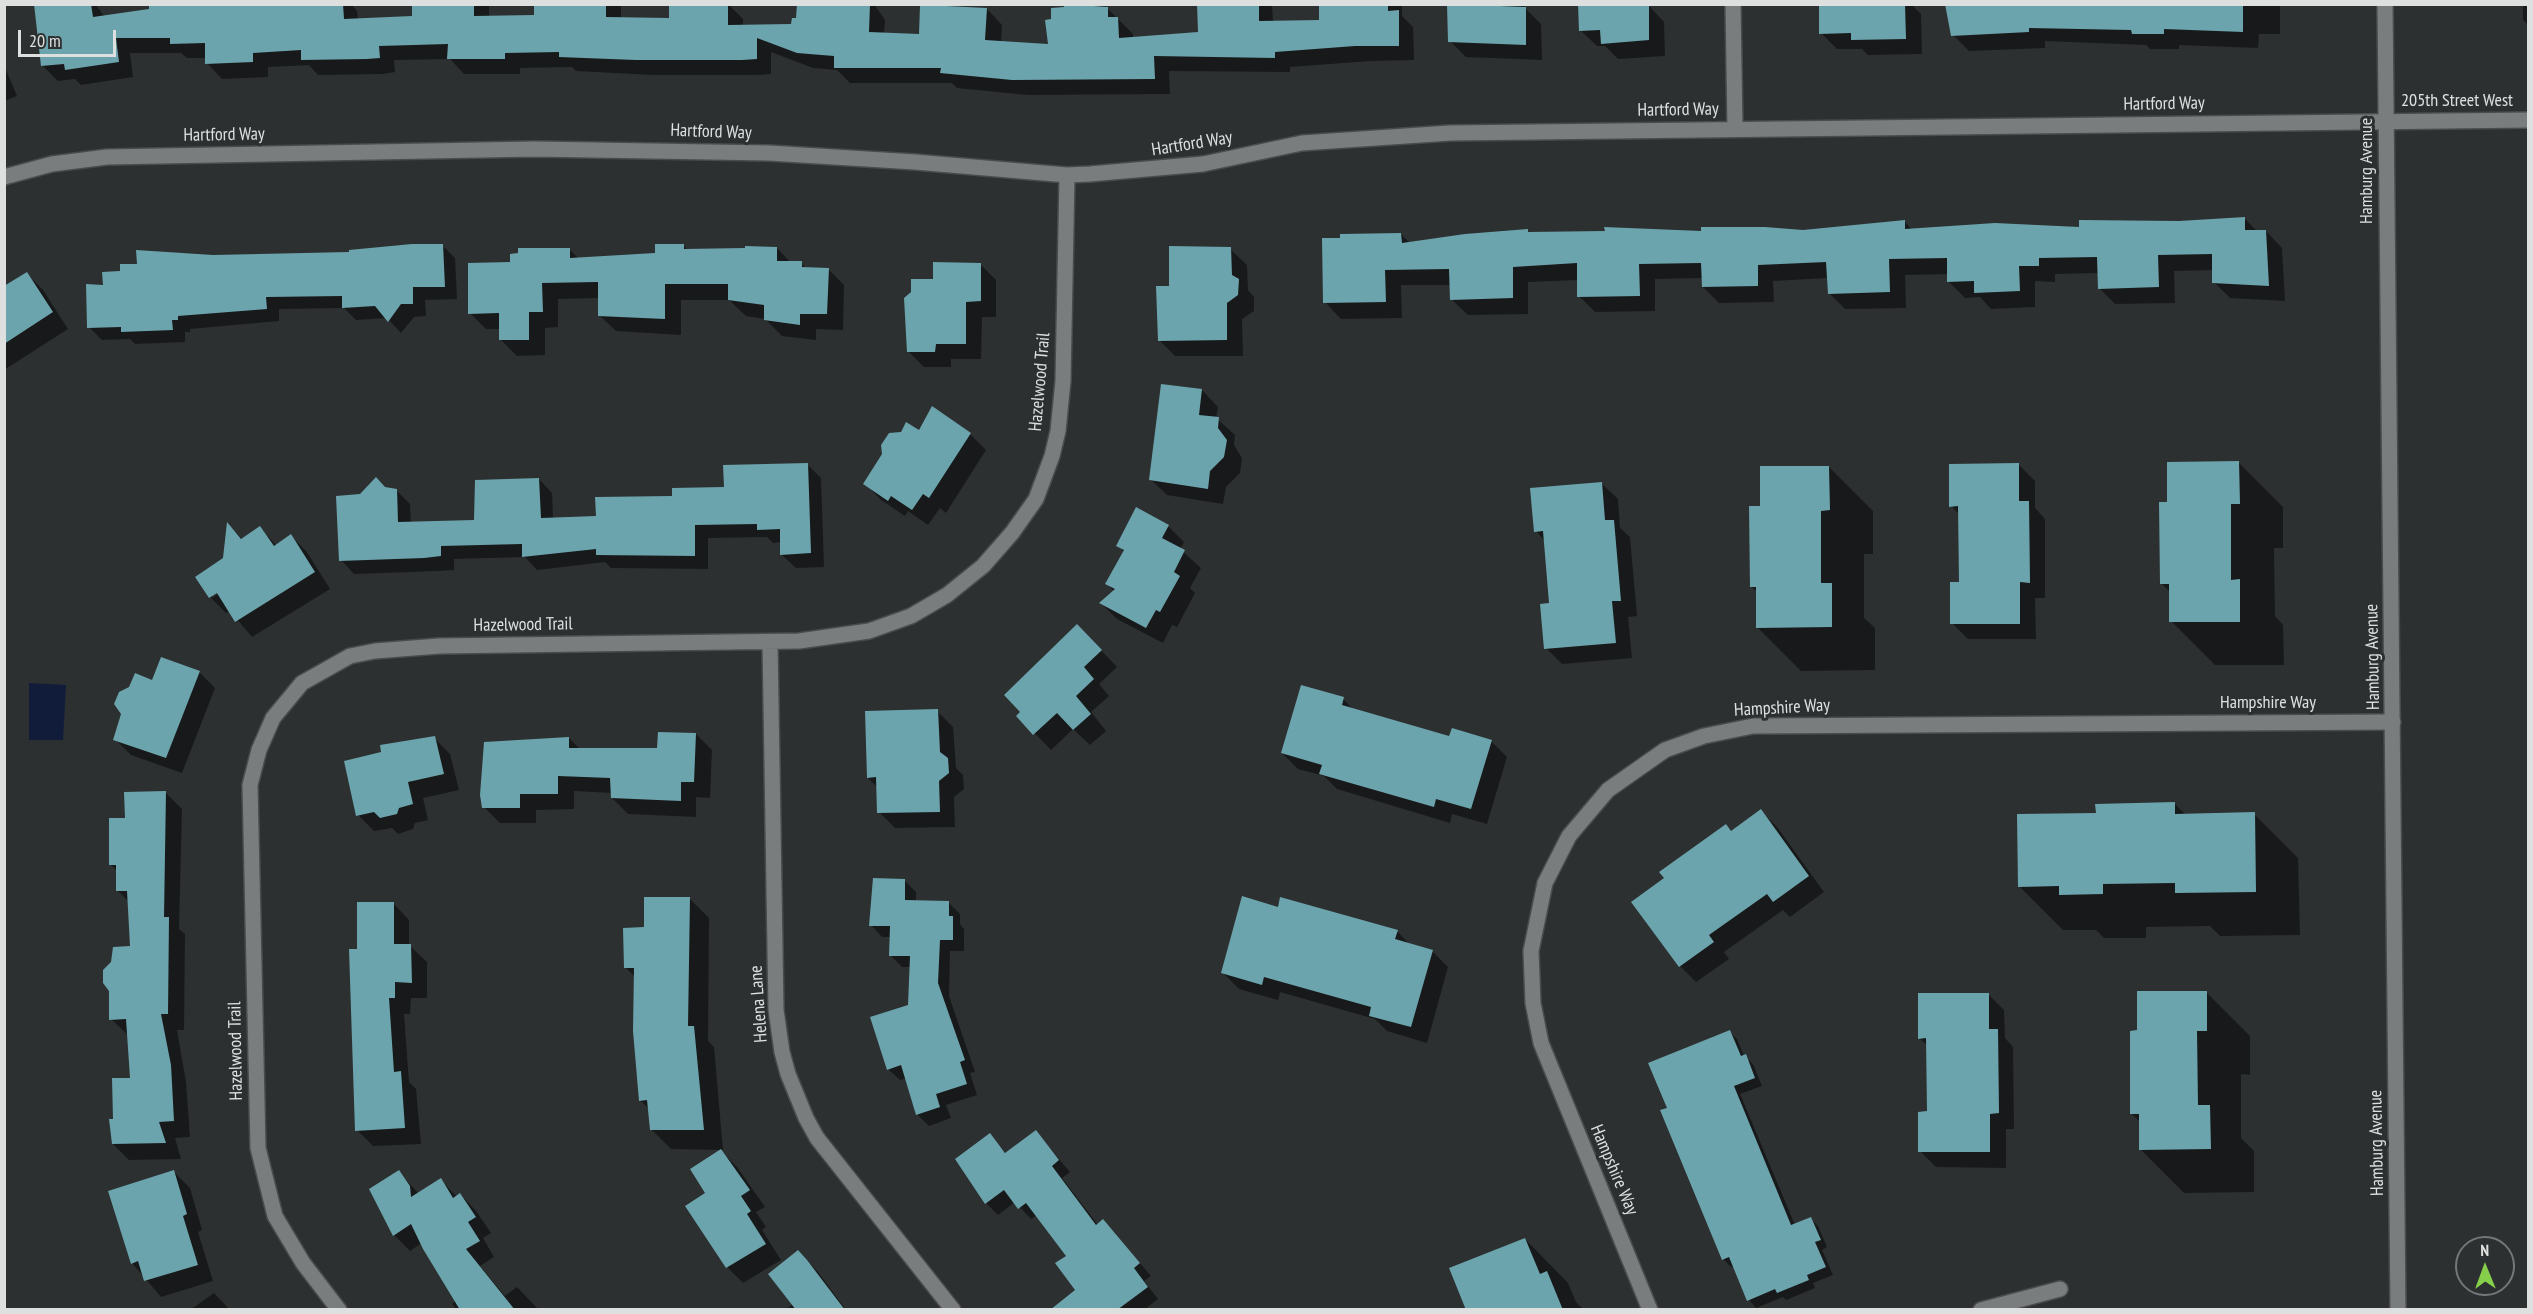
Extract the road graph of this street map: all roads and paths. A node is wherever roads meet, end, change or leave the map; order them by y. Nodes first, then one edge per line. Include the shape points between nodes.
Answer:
1 (1733, 4) edge
2 (2385, 4) edge
3 (2386, 120) junction
4 (2529, 120) edge
5 (1735, 129) junction
6 (1067, 175) junction
7 (4, 177) edge
8 (770, 642) junction
9 (2393, 722) junction
10 (2060, 1289) dead end
11 (339, 1310) edge
12 (953, 1310) edge
13 (1650, 1310) edge
14 (1981, 1310) edge
15 (2398, 1310) edge

1 - 5 street
2 - 3 street, Hamburg Avenue
3 - 4 street, 205th Street West
3 - 5 street, Hartford Way
3 - 9 street, Hamburg Avenue
5 - 6 street, Hartford Way via 1461,132 1370,137 1302,143 1174,167
6 - 7 street, Hartford Way via 769,153 534,149 106,157 52,164
6 - 8 street, Hazelwood Trail via 1062,406 1052,456 1036,499 992,557 967,581 929,607 869,631
8 - 11 street, Hazelwood Trail via 395,648 342,660 302,684 279,708 265,731 250,785 258,1148 275,1216 303,1263
8 - 12 street, Helena Lane via 776,1010 785,1063 817,1138
9 - 13 street, Hampshire Way via 1753,726 1704,736 1665,750 1608,790 1569,836 1545,883 1531,951 1533,1003 1541,1043
9 - 15 street, Hamburg Avenue
10 - 14 street

